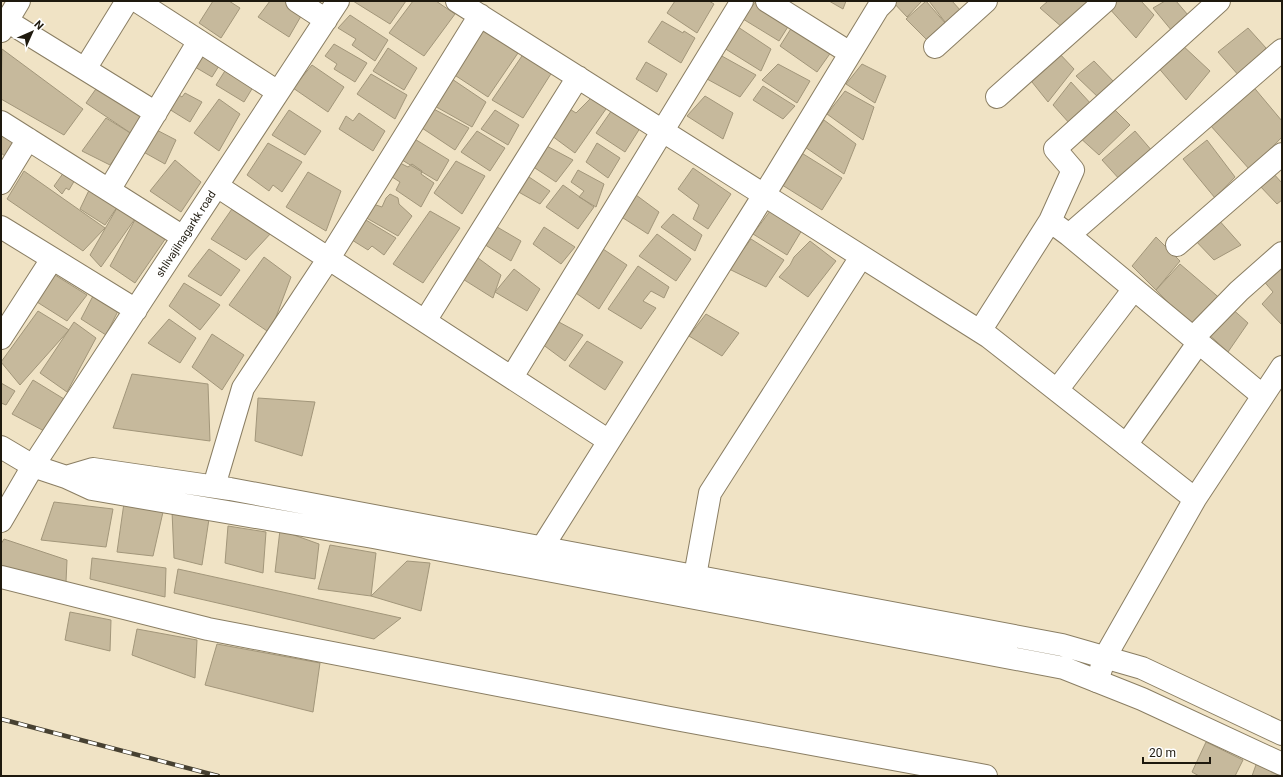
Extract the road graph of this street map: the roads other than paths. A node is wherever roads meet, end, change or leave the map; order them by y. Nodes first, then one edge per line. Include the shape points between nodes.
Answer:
1 (20, 1) edge
2 (127, 1) edge
3 (137, 1) edge
4 (297, 1) edge
5 (338, 1) edge
6 (457, 1) edge
7 (742, 1) edge
8 (767, 1) edge
9 (885, 1) edge
10 (986, 1) edge
11 (1105, 1) edge
12 (1219, 1) edge
13 (480, 15) junction
14 (326, 20) junction
15 (4, 26) edge
16 (199, 41) junction
17 (934, 47) dead end
18 (1282, 50) edge
19 (850, 52) junction
20 (85, 69) junction
21 (578, 77) junction
22 (278, 92) junction
23 (997, 97) dead end
24 (156, 113) junction
25 (1, 122) edge
26 (663, 131) junction
27 (28, 139) junction
28 (1282, 154) edge
29 (1, 183) edge
30 (217, 186) junction
31 (109, 190) junction
32 (764, 195) junction
33 (1050, 220) junction
34 (1, 227) edge
35 (1069, 234) junction
36 (183, 237) junction
37 (1177, 245) dead end
38 (1282, 253) edge
39 (862, 256) junction
40 (329, 258) junction
41 (52, 259) junction
42 (1134, 289) junction
43 (136, 310) junction
44 (424, 321) junction
45 (3, 330) edge
46 (980, 332) junction
47 (1196, 340) junction
48 (1280, 375) edge
49 (512, 377) junction
50 (1057, 390) junction
51 (1263, 396) junction
52 (609, 441) junction
53 (1126, 445) junction
54 (1, 447) edge
55 (33, 466) junction
56 (66, 477) junction
57 (214, 486) junction
58 (1195, 498) junction
59 (1, 521) edge
60 (542, 547) junction
61 (530, 567) junction
62 (695, 576) junction
63 (1, 577) edge
64 (1105, 658) junction
65 (1097, 681) junction
66 (1282, 734) edge
67 (1282, 764) edge
68 (986, 776) edge

1 - 15 street
2 - 20 street
3 - 16 street
4 - 14 street
5 - 14 street, shlivajilnagarkk road
6 - 13 street
7 - 26 street
8 - 19 street
9 - 19 street
10 - 17 street
11 - 23 street
12 - 33 street via 1055,149 1072,170
13 - 21 street
13 - 40 street
14 - 22 street, shlivajilnagarkk road
15 - 20 street
16 - 22 street
16 - 24 street
18 - 35 street
19 - 32 street
20 - 24 street
21 - 26 street
21 - 44 street
22 - 30 street, shlivajilnagarkk road
24 - 31 street
25 - 27 street
26 - 32 street
26 - 49 street
27 - 29 street
27 - 31 street
28 - 37 street
30 - 36 street, shlivajilnagarkk road
30 - 40 street
31 - 36 street
32 - 39 street
32 - 52 street
33 - 35 street
33 - 46 street
34 - 41 street
35 - 42 street
36 - 43 street, shlivajilnagarkk road
38 - 47 street via 1239,291
39 - 46 street
39 - 62 street via 710,493
40 - 44 street
40 - 57 street via 243,388
41 - 43 street
41 - 45 street
42 - 47 street
42 - 50 street
43 - 55 street, shlivajilnagarkk road
44 - 49 street
46 - 50 street
47 - 51 street
47 - 53 street
48 - 51 street
49 - 52 street
50 - 53 street
51 - 58 street
52 - 60 street
53 - 58 street
54 - 55 street
55 - 56 street
55 - 59 street, shlivajilnagarkk road
56 - 57 street via 93,469
56 - 61 street via 92,489 373,537
57 - 60 street
58 - 64 street
60 - 61 street
60 - 62 street
61 - 65 street via 1064,668
62 - 64 street via 1062,645
63 - 68 street via 208,629
64 - 65 street
64 - 66 street via 1142,668
65 - 67 street

